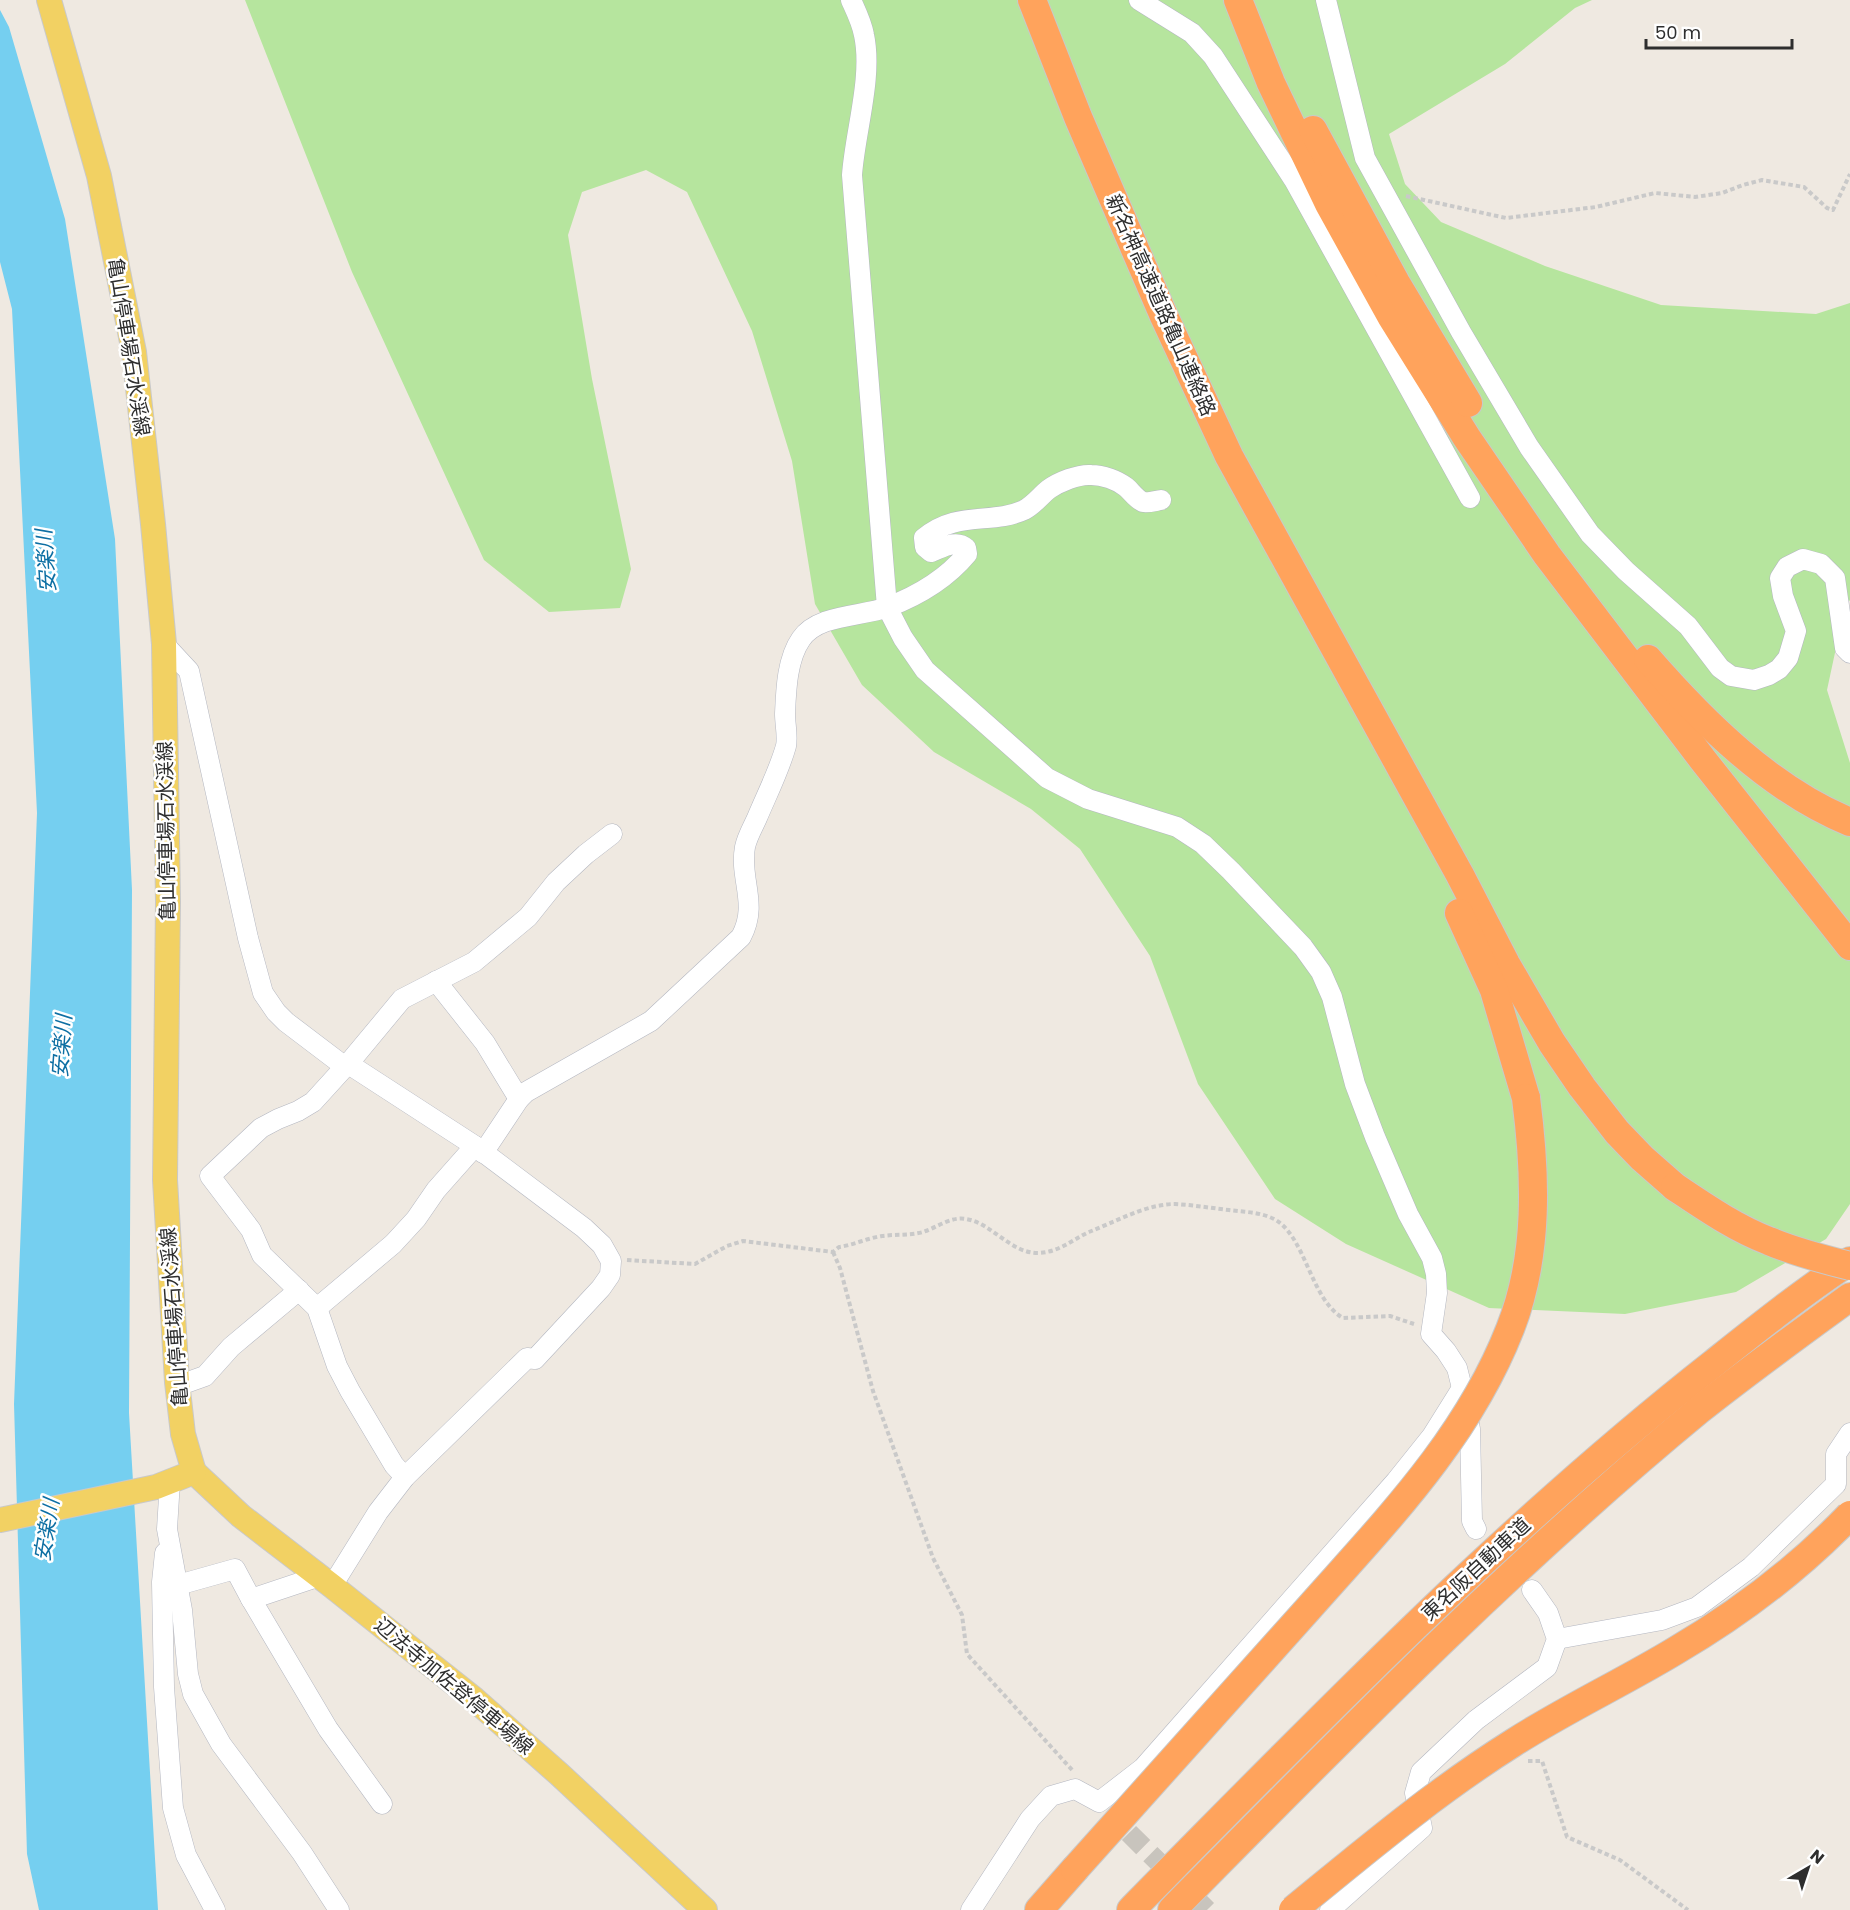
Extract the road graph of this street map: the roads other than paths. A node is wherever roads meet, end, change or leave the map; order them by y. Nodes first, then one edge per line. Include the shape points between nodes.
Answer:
1 (48, 0) edge
2 (851, 0) edge
3 (1032, 0) edge
4 (1139, 0) edge
5 (1238, 0) edge
6 (1243, 0) edge
7 (1326, 0) edge
8 (1470, 498) dead end
9 (1161, 500) dead end
10 (1309, 600) junction
11 (887, 607) junction
12 (164, 644) junction
13 (1850, 653) edge
14 (1850, 822) edge
15 (612, 834) dead end
16 (1850, 946) edge
17 (436, 981) junction
18 (346, 1065) junction
19 (519, 1099) junction
20 (479, 1150) junction
21 (1850, 1261) edge
22 (1850, 1266) edge
23 (299, 1290) junction
24 (1850, 1297) edge
25 (317, 1308) junction
26 (177, 1386) junction
27 (1462, 1388) junction
28 (1850, 1433) edge
29 (194, 1472) junction
30 (405, 1477) junction
31 (163, 1484) junction
32 (1850, 1515) edge
33 (0, 1520) edge
34 (167, 1529) junction
35 (1476, 1529) dead end
36 (326, 1581) junction
37 (178, 1585) junction
38 (1532, 1590) dead end
39 (251, 1599) junction
40 (1557, 1639) junction
41 (1099, 1802) junction
42 (382, 1804) dead end
43 (1129, 1833) tunnel mouth
44 (215, 1910) edge
45 (339, 1910) edge
46 (705, 1910) edge
47 (971, 1910) edge
48 (1039, 1910) edge
49 (1131, 1910) edge
50 (1172, 1910) edge
51 (1293, 1910) edge
52 (1330, 1910) edge

1 - 12 main road, 亀山停車場石水渓線 via 99,176 134,352
2 - 11 street via 864,34 867,57 852,175
3 - 10 highway, 新名神高速道路亀山連絡路 via 1163,314 1229,456
4 - 8 street via 1192,33 1213,56 1294,180
5 - 16 highway via 1271,83 1329,204 1391,316 1467,438 1546,555
6 - 14 highway via 1396,283 1481,424 1572,560 1633,641 1694,710 1788,788
7 - 13 street via 1365,158 1376,181 1529,447 1590,534 1688,626 1720,668 1731,676 1754,680 1779,669 1788,658 1796,631 1780,578 1787,567 1803,560 1821,564 1835,578 1845,648
9 - 11 street via 1141,501 1125,486 1089,474 1062,482 1019,512 945,525 924,538 925,547 931,552 962,544 967,554 910,598
10 - 22 highway, bridge via 1506,964 1552,1043 1617,1132 1676,1187 1736,1225 1768,1241
10 - 48 highway, bridge via 1494,990 1526,1098 1532,1141 1531,1240 1520,1295 1511,1328 1471,1410 1414,1488
11 - 19 street via 812,626 795,649 787,684 787,743 745,847 750,903 747,927 741,937 651,1021
11 - 27 street via 925,670 1047,778 1088,800 1177,827 1203,844 1303,947 1321,972 1332,998 1375,1137 1432,1258 1437,1293 1431,1334 1457,1368
12 - 18 street via 189,671 263,993 286,1022
12 - 26 main road, 亀山停車場石水渓線 via 168,902 165,1180
15 - 17 street via 556,882 512,932 474,962
17 - 18 street via 402,999
17 - 19 street via 485,1043
18 - 20 street
18 - 23 street via 313,1102 261,1128 210,1176 251,1230 262,1255
19 - 20 street
20 - 25 street via 436,1190 393,1244
20 - 30 street via 602,1245 611,1261 610,1275 535,1359 527,1358
21 - 49 highway, 東名阪自動車道 via 1680,1389 1505,1540
23 - 25 street
23 - 26 street via 231,1347 205,1376
24 - 50 highway, 東名阪自動車道 via 1700,1410 1526,1561
25 - 30 street via 350,1391
26 - 29 main road, 亀山停車場石水渓線 via 183,1434
27 - 35 street via 1470,1429 1472,1521
27 - 41 street via 1432,1436 1388,1490 1143,1768
28 - 40 street via 1836,1454 1836,1484 1751,1567 1717,1593 1697,1607 1662,1620
29 - 31 main road
29 - 36 main road, 辺法寺加佐登停車場線 via 241,1516
30 - 36 street
31 - 33 main road
31 - 34 street
32 - 51 highway, bridge via 1772,1587 1674,1652 1577,1704 1478,1766
34 - 37 street
34 - 44 street via 162,1582 164,1687 173,1809 186,1855
36 - 39 street
36 - 46 main road, 辺法寺加佐登停車場線 via 483,1707
37 - 39 street via 235,1569
37 - 45 street via 193,1694 221,1744
38 - 40 street via 1548,1613
39 - 42 street via 328,1729
40 - 52 street via 1547,1667 1476,1720 1421,1772 1415,1793 1422,1828
41 - 43 street
41 - 47 street via 1075,1789 1051,1796 1030,1819

